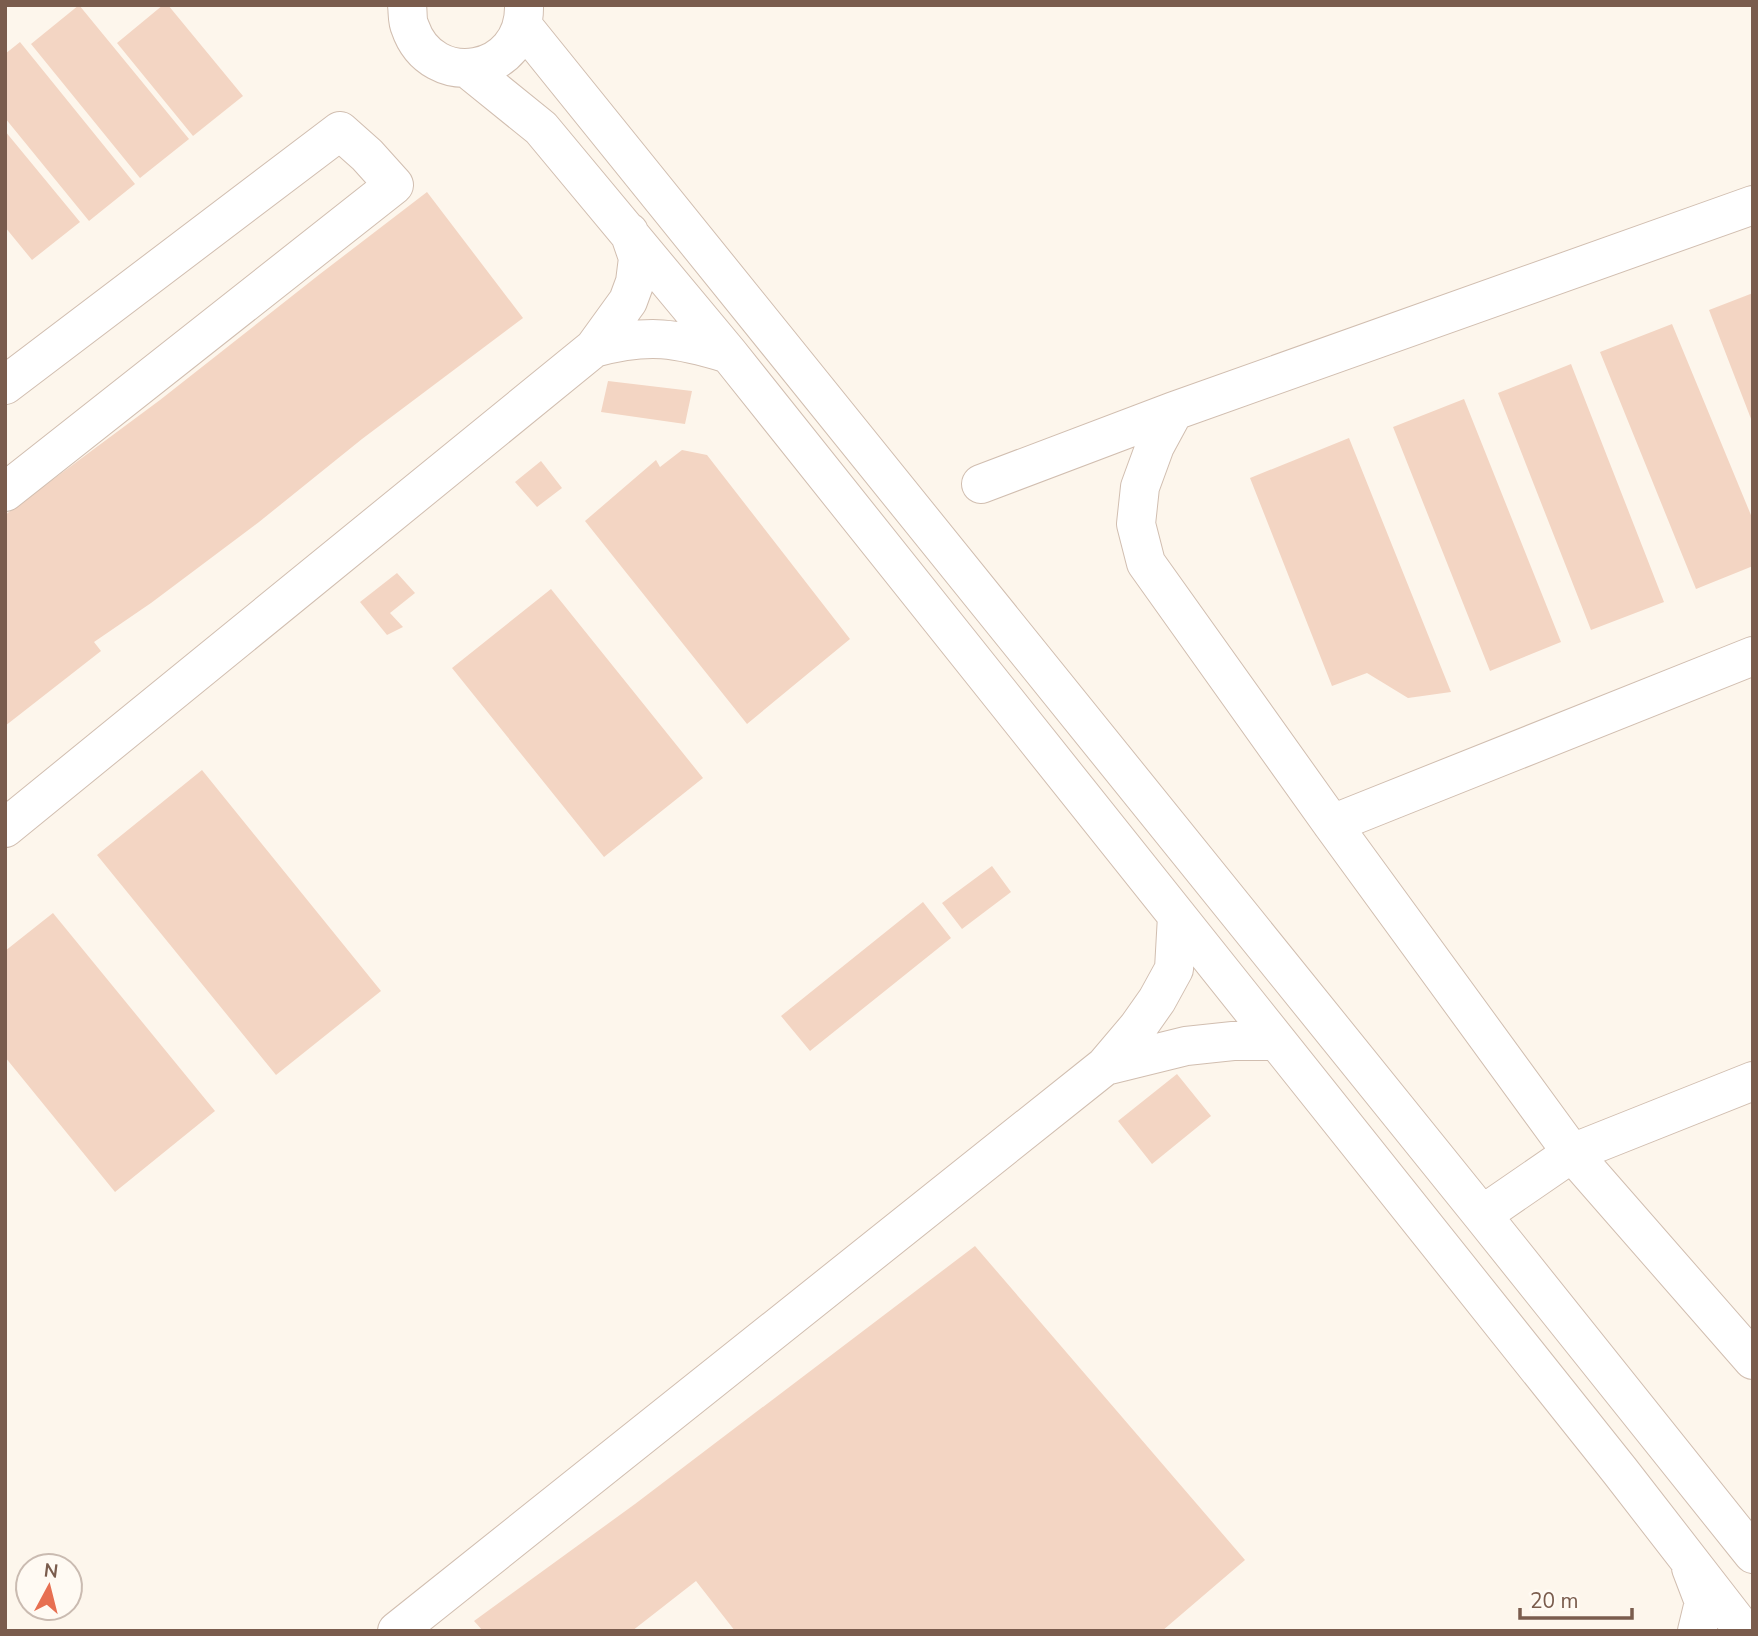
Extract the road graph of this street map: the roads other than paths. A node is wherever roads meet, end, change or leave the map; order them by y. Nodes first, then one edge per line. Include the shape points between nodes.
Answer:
1 (407, 5) edge
2 (523, 16) edge
3 (468, 68) junction
4 (1753, 205) edge
5 (629, 233) junction
6 (594, 348) junction
7 (729, 354) junction
8 (5, 385) edge
9 (1174, 411) junction
10 (981, 484) dead end
11 (5, 492) edge
12 (1753, 656) edge
13 (1332, 824) junction
14 (5, 828) edge
15 (1177, 916) junction
16 (1277, 1041) junction
17 (1105, 1066) junction
18 (1753, 1081) edge
19 (1572, 1153) junction
20 (1482, 1215) junction
21 (1753, 1360) edge
22 (1753, 1554) edge
23 (1686, 1556) junction
24 (397, 1631) edge
25 (1697, 1631) edge
26 (1744, 1631) edge

1 - 3 lane via 409,26 433,59
2 - 3 lane via 515,43 502,56
2 - 20 lane
3 - 5 lane via 541,128
4 - 9 lane
5 - 6 lane via 638,258 635,282 628,301
5 - 7 lane
6 - 7 lane via 652,338 692,342
6 - 14 lane
7 - 15 lane
8 - 11 lane via 340,131 394,185
9 - 10 lane
9 - 13 lane via 1140,487 1136,524 1146,563
12 - 13 lane
13 - 19 lane
15 - 16 lane
15 - 17 lane via 1174,969 1138,1027
16 - 17 lane via 1186,1046
16 - 23 lane
17 - 24 lane
18 - 19 lane
19 - 20 lane
19 - 21 lane
20 - 22 lane
23 - 25 lane via 1704,1602
23 - 26 lane

